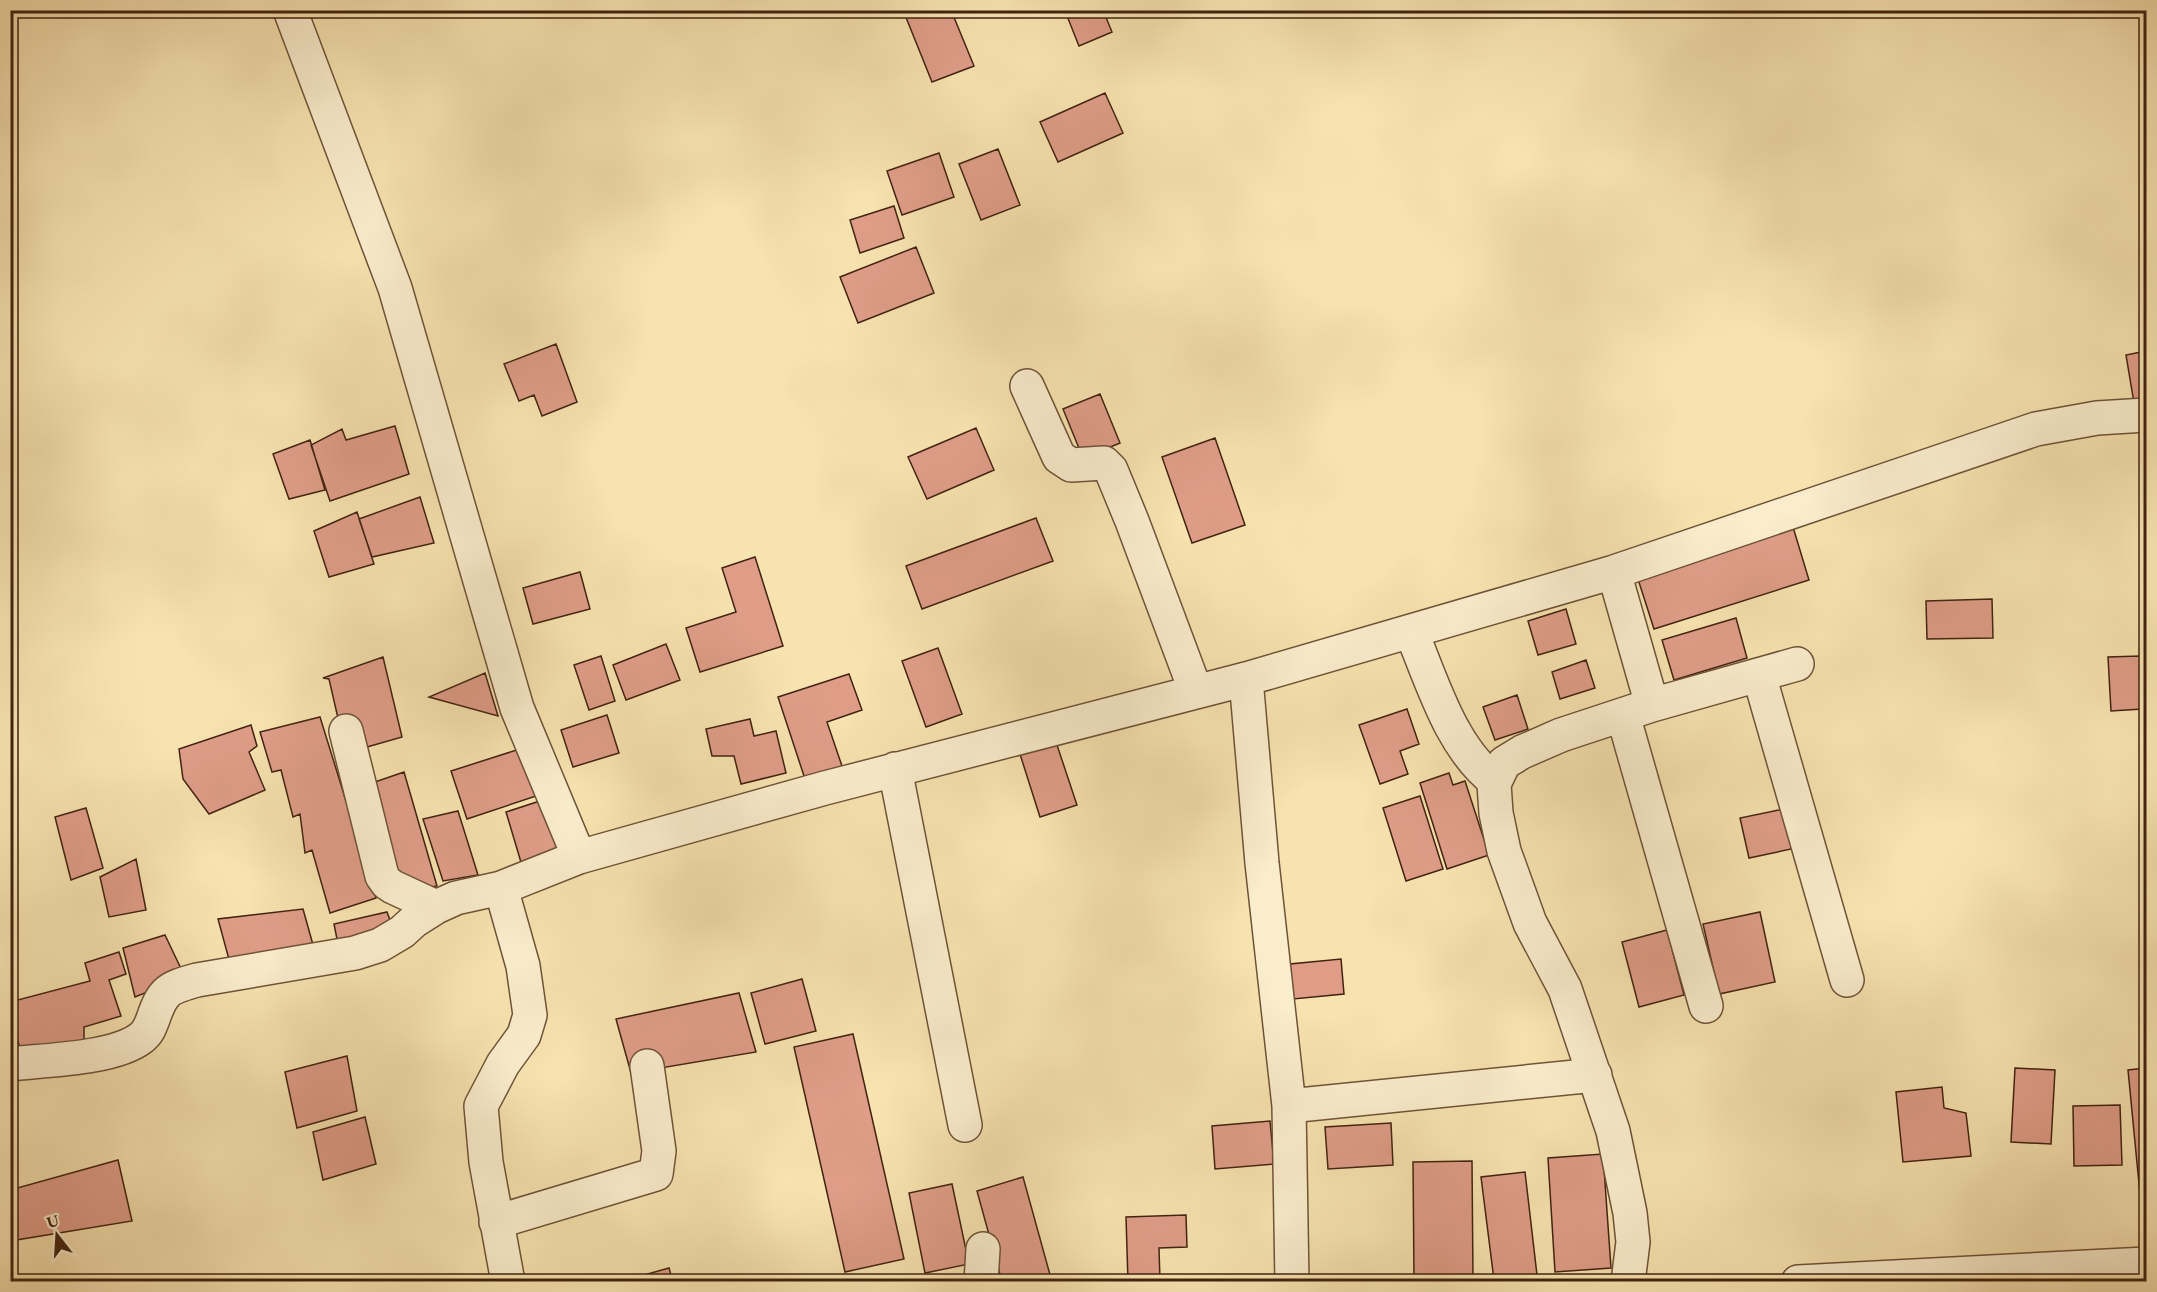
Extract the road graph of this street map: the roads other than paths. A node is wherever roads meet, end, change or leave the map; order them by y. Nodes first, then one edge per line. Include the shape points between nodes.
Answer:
1 (290, 10) edge
2 (1027, 386) dead end
3 (2146, 415) edge
4 (1614, 572) junction
5 (1411, 631) junction
6 (1797, 664) dead end
7 (1759, 675) junction
8 (1246, 680) junction
9 (1196, 692) junction
10 (1637, 710) junction
11 (346, 731) dead end
12 (895, 770) junction
13 (1495, 781) junction
14 (579, 856) junction
15 (501, 888) junction
16 (436, 907) junction
17 (1847, 980) dead end
18 (1706, 1006) dead end
19 (10, 1064) edge
20 (647, 1066) dead end
21 (1595, 1075) junction
22 (1289, 1106) junction
23 (965, 1125) dead end
24 (495, 1222) junction
25 (983, 1249) dead end
26 (2146, 1264) edge
27 (508, 1281) edge
28 (981, 1281) edge
29 (1292, 1281) edge
30 (1628, 1281) edge
31 (1798, 1281) edge

1 - 14 street via 395,288 517,708
2 - 9 street via 1059,457 1071,465 1104,463 1111,470
3 - 4 street via 2097,418 2036,429
4 - 5 street
4 - 10 street
5 - 8 street
5 - 13 street via 1464,747
6 - 7 street
7 - 10 street
7 - 17 street
8 - 9 street
8 - 22 street
9 - 12 street
10 - 13 street via 1522,752 1504,763
10 - 18 street
11 - 16 street via 382,876 393,887
12 - 14 street
12 - 23 street
13 - 21 street via 1496,813 1504,851 1530,922 1565,989
14 - 15 street
15 - 16 street via 456,898
15 - 24 street via 523,966 530,1015 524,1035 481,1106
16 - 19 street via 396,936 355,953 174,986 159,1001 148,1032 128,1045 104,1053
20 - 24 street via 659,1151 656,1174
21 - 22 street
21 - 30 street via 1613,1131 1630,1213 1633,1242
22 - 29 street
24 - 27 street
25 - 28 street
26 - 31 street

